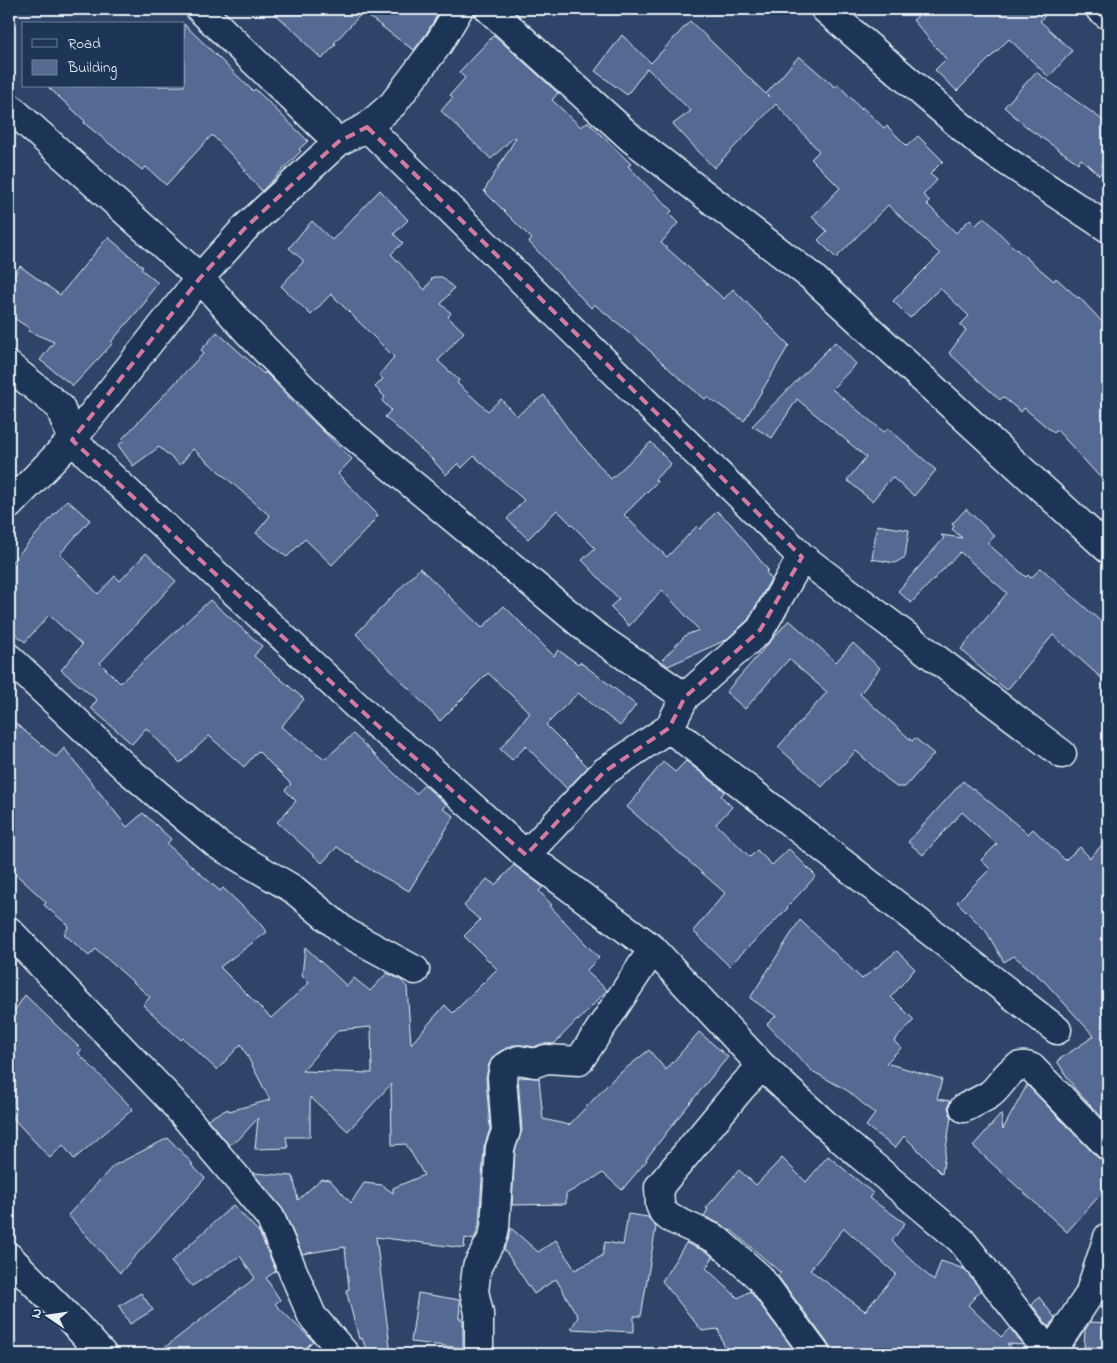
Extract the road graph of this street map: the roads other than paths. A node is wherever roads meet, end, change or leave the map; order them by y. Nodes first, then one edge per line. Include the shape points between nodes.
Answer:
1 (200, 9) edge
2 (459, 9) edge
3 (489, 9) edge
4 (825, 9) edge
5 (1100, 9) edge
6 (1108, 15) edge
7 (9, 107) edge
8 (367, 126) junction
9 (338, 142) junction
10 (1108, 228) edge
11 (200, 278) junction
12 (9, 366) edge
13 (72, 440) junction
14 (9, 505) edge
15 (1108, 549) edge
16 (802, 557) junction
17 (9, 658) edge
18 (685, 696) junction
19 (669, 728) junction
20 (1062, 754) dead end
21 (526, 855) junction
22 (9, 931) edge
23 (654, 948) junction
24 (415, 970) dead end
25 (1057, 1030) dead end
26 (762, 1066) junction
27 (964, 1108) dead end
28 (1108, 1146) edge
29 (1108, 1237) edge
30 (9, 1258) edge
31 (102, 1354) edge
32 (345, 1354) edge
33 (479, 1354) edge
34 (816, 1354) edge

1 - 9 street
2 - 8 street via 439,43 393,104
3 - 15 street via 632,139 812,277
4 - 10 street via 984,146
5 - 6 street
7 - 11 street
8 - 9 street
8 - 16 street
9 - 11 street via 245,228
11 - 13 street
11 - 18 street via 332,418 592,633
12 - 13 street via 60,407
13 - 14 street
13 - 21 street via 376,724
16 - 18 street via 760,630
16 - 20 street
17 - 24 street via 127,769 218,845 293,888 345,932
18 - 19 street
19 - 21 street via 604,772
19 - 25 street
21 - 23 street
22 - 32 street via 171,1100 270,1217 312,1316
23 - 26 street
23 - 33 street via 579,1061 546,1059 535,1063 519,1060 504,1068 506,1131 500,1148 493,1237 477,1267 474,1291 479,1313
26 - 29 street via 841,1139 962,1240 1050,1354 1089,1295
26 - 34 street via 659,1187 660,1205 670,1218 716,1239 759,1277
27 - 28 street via 990,1094 1014,1068 1027,1066
30 - 31 street

